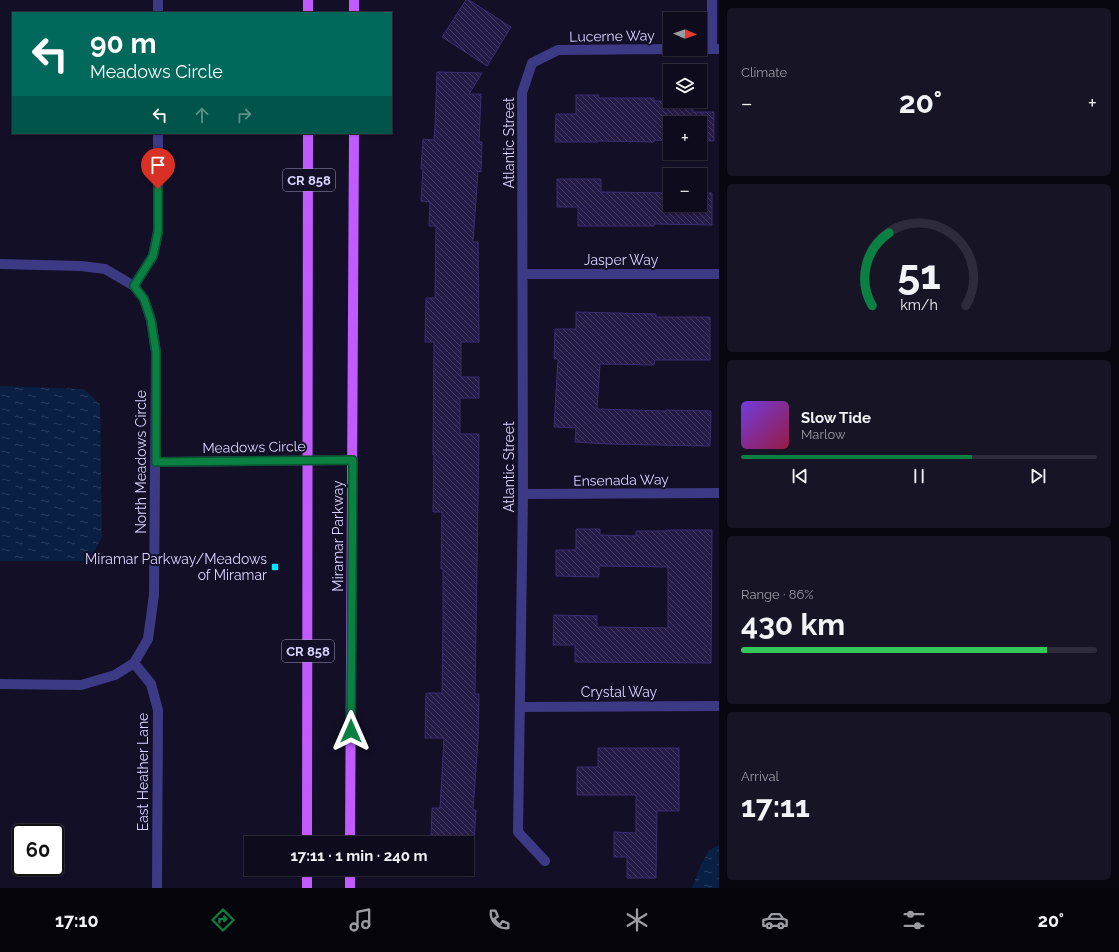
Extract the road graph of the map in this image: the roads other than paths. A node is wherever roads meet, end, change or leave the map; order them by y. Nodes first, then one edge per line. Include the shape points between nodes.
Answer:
1 (158, 0) edge
2 (308, 0) edge
3 (354, 0) edge
4 (712, 0) edge
5 (158, 12) edge
6 (308, 12) edge
7 (354, 12) edge
8 (715, 48) edge
9 (663, 49) edge
10 (532, 63) joint
11 (158, 134) edge
12 (308, 134) edge
13 (354, 134) edge
14 (0, 264) edge
15 (523, 274) junction
16 (719, 274) edge
17 (134, 286) junction
18 (309, 460) junction
19 (353, 460) junction
20 (156, 462) junction
21 (719, 493) edge
22 (523, 494) junction
23 (134, 663) junction
24 (0, 684) edge
25 (719, 706) edge
26 (520, 707) junction
27 (307, 836) edge
28 (350, 836) edge
29 (545, 861) dead end
30 (307, 876) edge
31 (350, 876) edge
32 (157, 888) edge
33 (307, 888) edge
34 (350, 888) edge

1 - 5 street
2 - 6 main road
3 - 7 main road
4 - 8 street
9 - 10 street, Lucerne Way via 558,50
10 - 15 street, Atlantic Street via 522,93
11 - 17 street via 158,232 153,256
12 - 18 main road, CR 858
13 - 19 main road, Miramar Parkway / CR 858
14 - 17 street via 105,269
15 - 16 street, Jasper Way
15 - 22 street, Atlantic Street
17 - 20 street, North Meadows Circle via 144,299 151,320 156,352
18 - 19 street, Meadows Circle
18 - 20 street, Meadows Circle
18 - 27 main road, CR 858
19 - 28 main road, Miramar Parkway / CR 858
20 - 23 street, North Meadows Circle via 154,595 148,639
21 - 22 street, Ensenada Way
22 - 26 street, Atlantic Street
23 - 24 street via 115,675 81,685
23 - 32 street, East Heather Lane via 151,684 158,710
25 - 26 street, Crystal Way
26 - 29 street, Atlantic Street via 518,832
30 - 33 main road
31 - 34 main road

